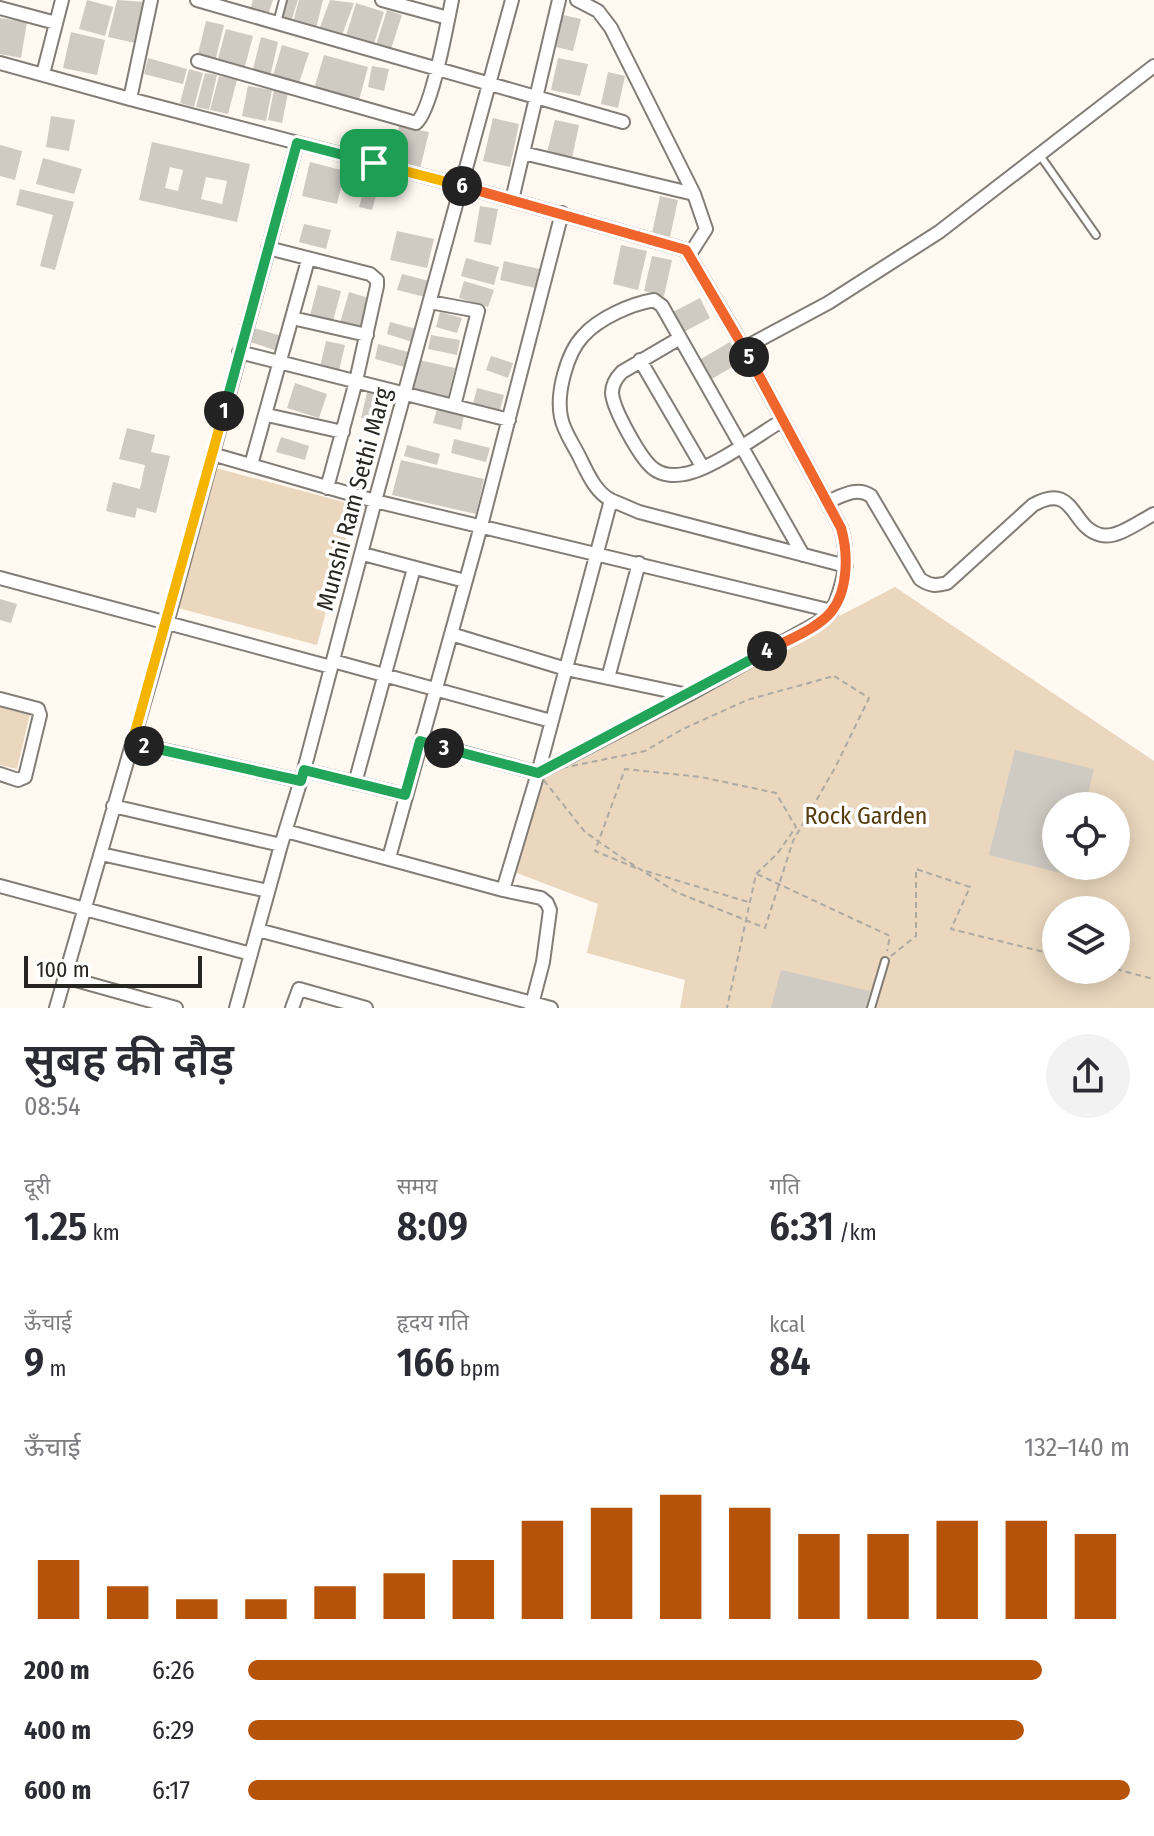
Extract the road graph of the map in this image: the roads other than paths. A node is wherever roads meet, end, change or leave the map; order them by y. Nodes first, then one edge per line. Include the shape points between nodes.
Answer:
1 (62, 0) edge
2 (151, 0) edge
3 (197, 0) edge
4 (283, 0) edge
5 (382, 0) edge
6 (452, 0) edge
7 (512, 0) edge
8 (559, 0) edge
9 (577, 0) edge
10 (0, 8) edge
11 (448, 18) junction
12 (56, 23) junction
13 (277, 23) junction
14 (198, 61) dead end
15 (0, 63) edge
16 (1154, 66) edge
17 (437, 69) junction
18 (43, 74) junction
19 (489, 84) junction
20 (535, 97) junction
21 (130, 99) junction
22 (623, 122) dead end
23 (297, 143) junction
24 (523, 153) junction
25 (1039, 154) junction
26 (462, 186) junction
27 (694, 194) junction
28 (512, 200) junction
29 (562, 213) junction
30 (1096, 235) dead end
31 (268, 248) junction
32 (690, 254) junction
33 (308, 260) junction
34 (430, 302) junction
35 (292, 318) junction
36 (367, 335) junction
37 (680, 338) junction
38 (744, 348) junction
39 (239, 352) junction
40 (640, 360) junction
41 (281, 362) junction
42 (356, 381) junction
43 (406, 394) junction
44 (454, 406) junction
45 (267, 415) junction
46 (509, 420) junction
47 (783, 420) junction
48 (343, 432) junction
49 (742, 445) junction
50 (212, 454) junction
51 (251, 465) junction
52 (703, 468) junction
53 (327, 488) junction
54 (611, 500) junction
55 (375, 501) junction
56 (827, 502) junction
57 (1154, 514) edge
58 (481, 526) junction
59 (595, 553) junction
60 (363, 554) junction
61 (803, 555) junction
62 (639, 563) junction
63 (846, 566) junction
64 (414, 568) junction
65 (0, 578) edge
66 (465, 581) junction
67 (832, 611) junction
68 (167, 623) junction
69 (451, 634) junction
70 (332, 664) junction
71 (566, 669) junction
72 (384, 675) junction
73 (608, 678) junction
74 (435, 687) junction
75 (688, 695) junction
76 (0, 699) edge
77 (551, 721) junction
78 (420, 741) junction
79 (132, 743) junction
80 (538, 773) junction
81 (0, 774) edge
82 (303, 775) junction
83 (355, 783) junction
84 (405, 795) junction
85 (113, 806) junction
86 (286, 831) junction
87 (281, 845) junction
88 (101, 854) junction
89 (389, 858) junction
90 (0, 886) edge
91 (503, 890) junction
92 (268, 891) junction
93 (85, 908) junction
94 (258, 930) junction
95 (251, 954) junction
96 (885, 961) road end
97 (65, 977) junction
98 (532, 1005) edge
99 (56, 1008) edge
100 (176, 1008) edge
101 (236, 1008) edge
102 (292, 1008) edge
103 (366, 1008) edge
104 (551, 1008) edge
105 (871, 1008) edge

1 - 12 street
2 - 21 street
3 - 13 street
4 - 13 lane
5 - 11 street
6 - 11 street
7 - 19 street, Munshi Ram Sethi Marg
8 - 20 street
9 - 27 street via 598,11 611,28
10 - 12 street
11 - 17 street
12 - 18 street
13 - 17 street
14 - 17 street via 416,123
15 - 18 street
16 - 25 street
17 - 19 street
18 - 21 street
19 - 20 street
19 - 26 street, Munshi Ram Sethi Marg
20 - 22 street
20 - 24 street
21 - 23 street
23 - 26 street
23 - 31 street
24 - 27 street
24 - 28 street
25 - 30 lane
25 - 38 street via 885,268
26 - 28 street
26 - 34 street, Munshi Ram Sethi Marg
27 - 32 street via 706,229
28 - 29 street
29 - 32 street
29 - 46 street
31 - 33 street
31 - 39 street
32 - 38 street
33 - 35 street
33 - 36 street via 377,280
34 - 43 street, Munshi Ram Sethi Marg
34 - 44 street via 478,311
35 - 36 street
35 - 41 street
36 - 42 street
37 - 40 street
37 - 49 street
37 - 54 street via 662,306 650,300 609,317 583,336 564,373 561,420 588,474
38 - 47 street
39 - 41 street
39 - 50 street
40 - 52 street
40 - 52 street via 615,379 612,390 613,402 644,460 668,475
41 - 42 street
41 - 45 street
42 - 43 street
42 - 48 street
43 - 44 street
43 - 55 street, Munshi Ram Sethi Marg
44 - 46 street
45 - 48 street
45 - 51 street
46 - 58 street
47 - 49 street
47 - 56 street
48 - 53 street
49 - 52 street
49 - 61 street
50 - 51 street
50 - 68 street
51 - 53 street
53 - 55 street
54 - 59 street
54 - 61 street
55 - 58 street
55 - 60 street, Munshi Ram Sethi Marg
56 - 57 street via 855,491 871,496 920,579 937,586 1045,499 1068,503 1102,536
56 - 63 street via 841,528
58 - 59 street
58 - 66 street
59 - 62 street
59 - 71 street
60 - 64 street
60 - 70 street, Munshi Ram Sethi Marg
61 - 63 street
62 - 67 street
62 - 73 street
63 - 67 street
64 - 66 street
64 - 72 street
65 - 68 street
66 - 69 street
67 - 75 street
68 - 70 street
68 - 79 street
69 - 71 street
69 - 74 street
70 - 72 street
70 - 82 street, Munshi Ram Sethi Marg
71 - 73 street
71 - 77 street
72 - 74 street
72 - 83 street
73 - 75 street
74 - 77 street
74 - 78 street
75 - 80 street
76 - 81 street via 40,712 25,777
77 - 80 street
78 - 80 street
78 - 84 street
79 - 82 street
79 - 85 street
80 - 91 street
82 - 83 street
82 - 86 street, Munshi Ram Sethi Marg
83 - 84 street
84 - 89 street
85 - 87 street
85 - 88 street
86 - 87 street, Munshi Ram Sethi Marg
86 - 89 street
87 - 92 street, Munshi Ram Sethi Marg
88 - 92 street
88 - 93 street
89 - 91 street
90 - 93 street
91 - 98 street via 541,898 550,910
92 - 94 street, Munshi Ram Sethi Marg
93 - 95 street
93 - 97 street
94 - 95 street, Munshi Ram Sethi Marg
94 - 98 street
95 - 101 street, Munshi Ram Sethi Marg
96 - 105 lane
97 - 99 street
97 - 100 street
98 - 104 street
102 - 103 street via 299,989

